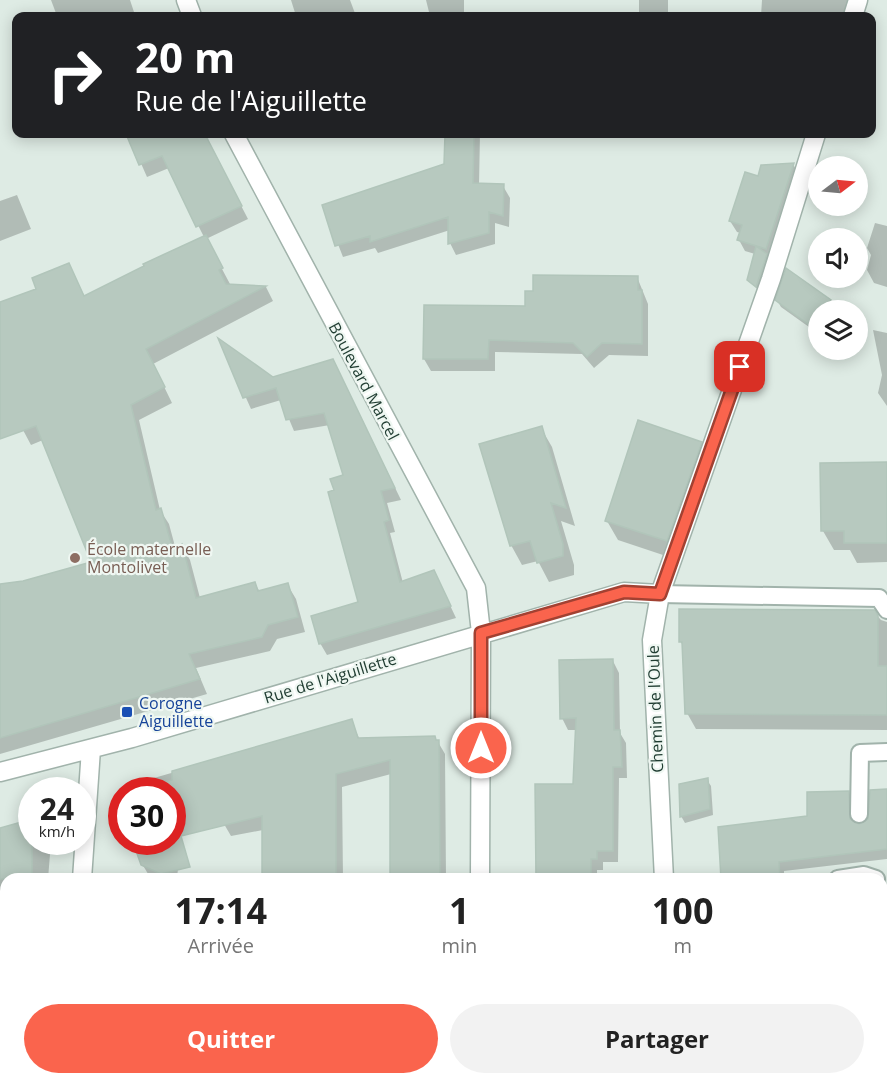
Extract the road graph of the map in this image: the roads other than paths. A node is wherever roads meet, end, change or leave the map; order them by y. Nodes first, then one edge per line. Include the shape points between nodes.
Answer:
1 (236, 138) edge
2 (815, 138) edge
3 (660, 594) junction
4 (887, 610) edge
5 (481, 633) junction
6 (91, 749) junction
7 (887, 752) edge
8 (0, 772) edge
9 (859, 814) dead end
10 (82, 873) edge
11 (480, 873) edge
12 (664, 873) edge

1 - 5 street, Boulevard Marcel via 476,588
2 - 3 street, Chemin de l'Oule via 771,279
3 - 4 lane via 879,598
3 - 5 street, Rue de l'Aiguillette via 624,592
3 - 12 street, Chemin de l'Oule via 652,640
5 - 6 street, Rue de l'Aiguillette
5 - 11 street, Boulevard Marcel
6 - 8 street, Rue de l'Aiguillette
6 - 10 street
7 - 9 lane via 860,753

